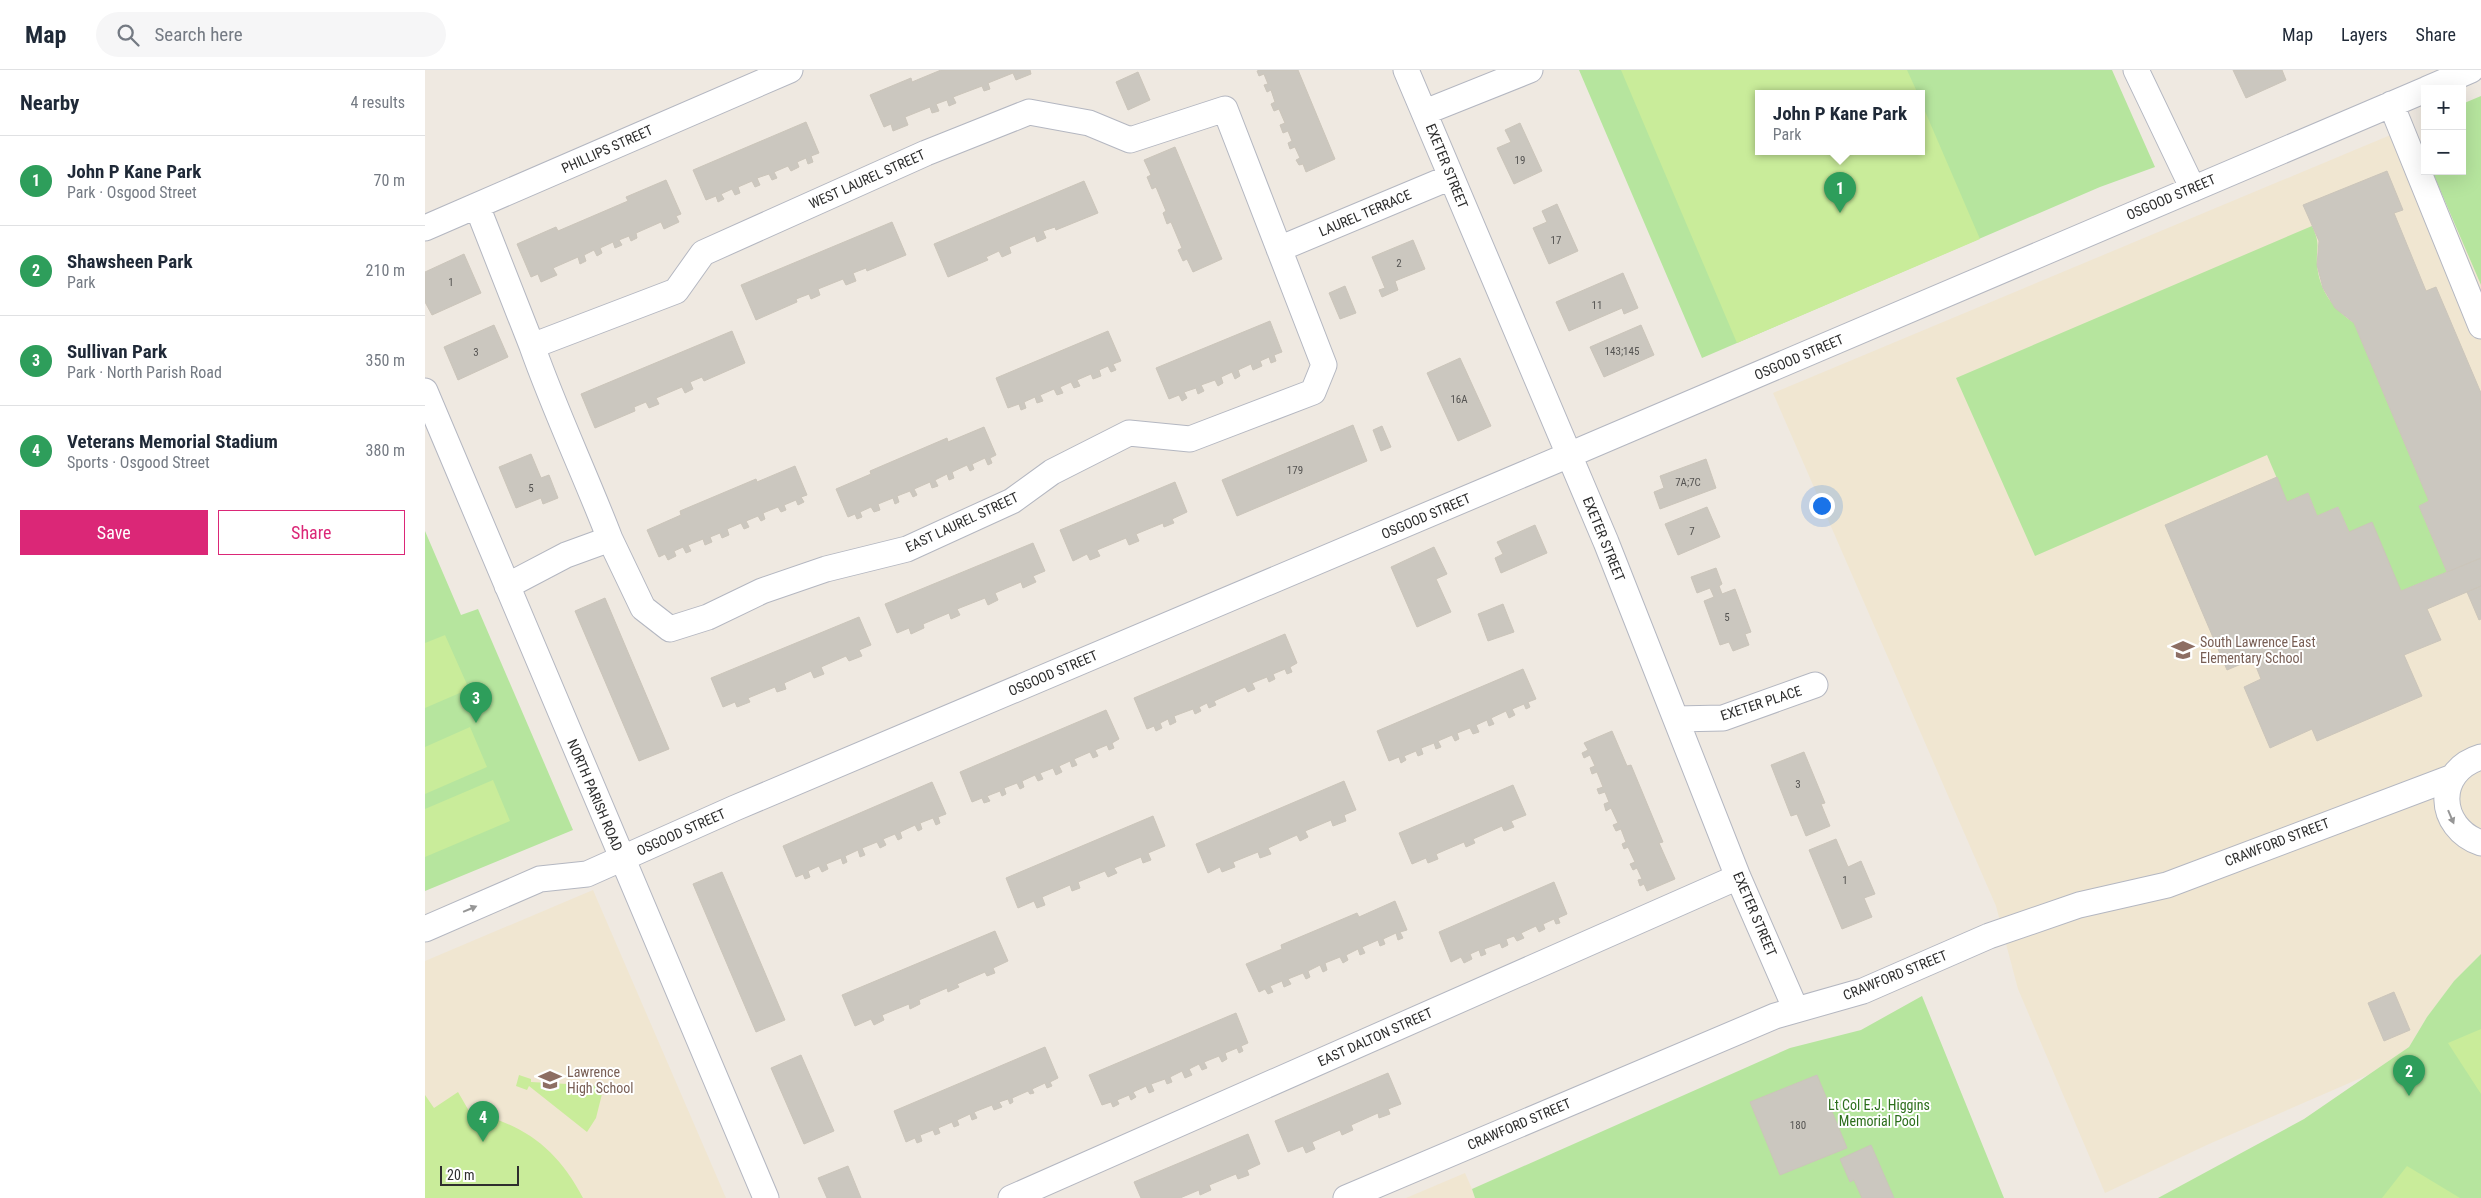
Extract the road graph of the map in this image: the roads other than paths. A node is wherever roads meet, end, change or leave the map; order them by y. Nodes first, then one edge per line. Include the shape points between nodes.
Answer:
1 (789, 70) edge
2 (1406, 70) edge
3 (1530, 70) edge
4 (2136, 70) edge
5 (2466, 71) edge
6 (2435, 85) edge
7 (2421, 91) edge
8 (2391, 104) junction
9 (1425, 112) junction
10 (1451, 177) junction
11 (2193, 189) junction
12 (477, 206) junction
13 (425, 228) edge
14 (1279, 249) junction
15 (2481, 326) edge
16 (532, 346) junction
17 (425, 391) edge
18 (1569, 455) junction
19 (609, 539) junction
20 (507, 586) junction
21 (1815, 685) dead end
22 (1677, 720) junction
23 (2481, 757) edge
24 (2453, 777) junction
25 (2481, 843) edge
26 (621, 859) junction
27 (1738, 877) junction
28 (425, 929) edge
29 (1796, 1010) junction
30 (766, 1198) edge
31 (1011, 1198) edge
32 (1346, 1198) edge

1 - 12 street, PHILLIPS STREET
2 - 9 street, EXETER STREET
3 - 9 street
4 - 11 street
5 - 6 street, OSGOOD STREET
7 - 8 street, OSGOOD STREET
8 - 11 street, OSGOOD STREET
8 - 15 street
9 - 10 street, EXETER STREET
10 - 14 street, LAUREL TERRACE
10 - 18 street, EXETER STREET
11 - 18 street, OSGOOD STREET
12 - 13 street, PHILLIPS STREET
12 - 16 street
14 - 16 street, WEST LAUREL STREET via 1225,109 1130,140 1089,123 1029,112 926,152 703,253 677,291
14 - 19 street, EAST LAUREL STREET via 1324,365 1313,392 1190,439 1129,432 1052,472 1012,502 907,549 826,569 670,629 643,608
16 - 19 street
17 - 20 street, NORTH PARISH ROAD
18 - 22 street, EXETER STREET
18 - 26 street, OSGOOD STREET
19 - 20 street via 566,556
20 - 26 street, NORTH PARISH ROAD
21 - 22 street, EXETER PLACE via 1723,718
22 - 27 street, EXETER STREET
23 - 24 street, CRAWFORD STREET via 2467,763
24 -> 25 street via 2448,789 2448,812 2460,832
24 - 29 street, CRAWFORD STREET via 2167,885 2079,905 1989,936 1863,991
28 -> 26 street, OSGOOD STREET via 541,879 587,874
26 - 30 street, NORTH PARISH ROAD
27 - 29 street, EXETER STREET
27 - 31 street, EAST DALTON STREET
29 - 32 street, CRAWFORD STREET via 1767,1019

